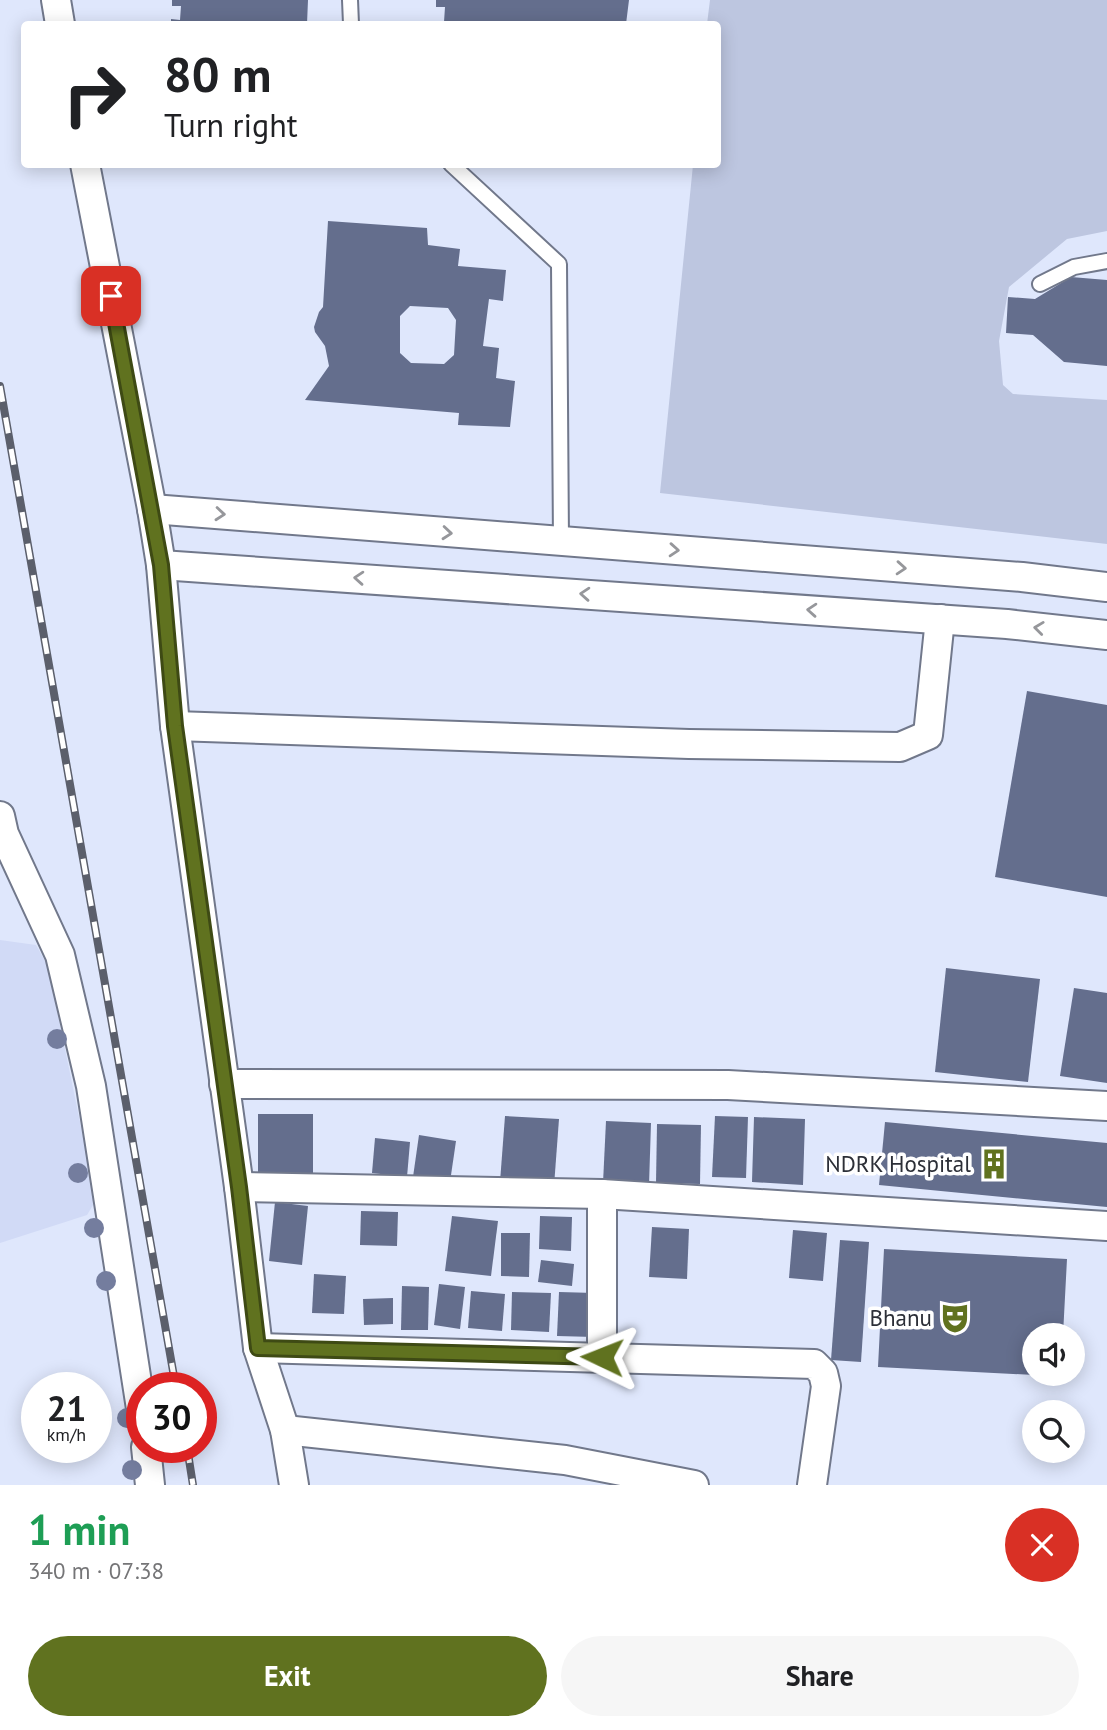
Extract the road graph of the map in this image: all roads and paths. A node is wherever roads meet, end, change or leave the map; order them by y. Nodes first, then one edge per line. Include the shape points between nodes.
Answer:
1 (56, 0) edge
2 (350, 0) edge
3 (60, 21) edge
4 (351, 21) edge
5 (86, 168) edge
6 (455, 168) edge
7 (1107, 261) edge
8 (1040, 284) dead end
9 (152, 509) junction
10 (561, 542) junction
11 (161, 565) junction
12 (1107, 587) edge
13 (940, 619) junction
14 (1107, 635) edge
15 (175, 726) junction
16 (0, 816) edge
17 (224, 1084) junction
18 (1107, 1106) edge
19 (239, 1187) junction
20 (602, 1194) junction
21 (1107, 1226) edge
22 (258, 1348) junction
23 (602, 1357) junction
24 (135, 1372) edge
25 (285, 1430) junction
26 (148, 1463) edge
27 (150, 1485) edge
28 (294, 1485) edge
29 (694, 1485) edge
30 (812, 1485) edge

1 - 3 street
2 - 4 lane
5 - 9 street
6 - 10 lane via 559,264
7 - 8 lane via 1074,267
9 -> 10 street
9 - 11 street
10 -> 12 street
13 -> 11 street
11 - 15 street
14 -> 13 street
13 - 15 street via 928,735 900,747
15 - 17 street
16 - 24 street via 64,968 91,1086
17 - 18 street via 728,1085
17 - 19 street
19 - 20 street
19 - 22 street
20 - 21 street
20 - 23 street
22 - 23 street
22 - 25 street
23 - 30 street via 814,1364 823,1373 825,1386
25 - 28 street
25 - 29 street via 565,1461
26 - 27 street

